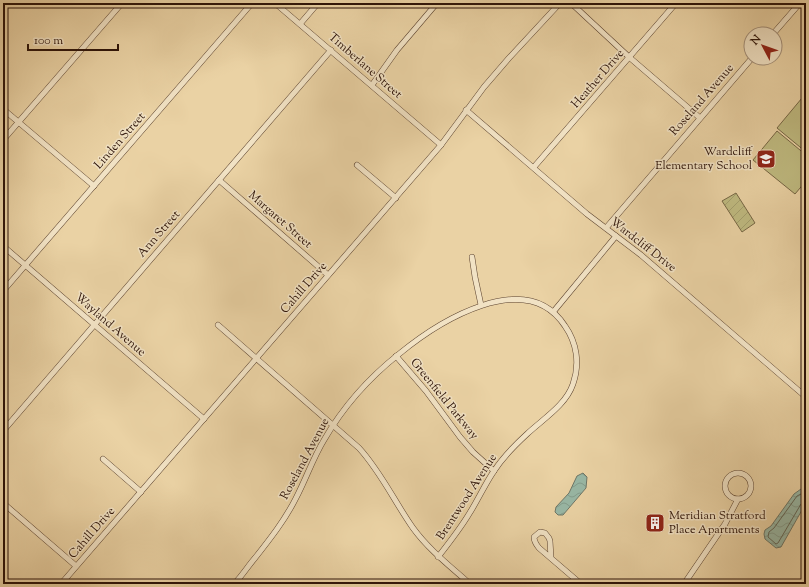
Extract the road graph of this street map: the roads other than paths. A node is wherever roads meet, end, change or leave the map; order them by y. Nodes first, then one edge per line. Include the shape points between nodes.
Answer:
1 (122, 3) edge
2 (252, 3) edge
3 (275, 3) edge
4 (318, 3) edge
5 (437, 3) edge
6 (560, 3) edge
7 (572, 3) edge
8 (676, 3) edge
9 (800, 3) edge
10 (300, 24) junction
11 (780, 26) edge
12 (331, 50) junction
13 (630, 57) junction
14 (745, 66) edge
15 (372, 85) junction
16 (3, 109) edge
17 (466, 110) junction
18 (700, 118) junction
19 (19, 122) junction
20 (3, 140) edge
21 (441, 145) junction
22 (357, 165) dead end
23 (534, 167) junction
24 (219, 180) junction
25 (94, 186) junction
26 (396, 198) junction
27 (606, 228) junction
28 (616, 236) junction
29 (3, 246) edge
30 (472, 258) dead end
31 (26, 265) junction
32 (328, 275) junction
33 (3, 291) edge
34 (481, 305) junction
35 (554, 311) junction
36 (95, 324) junction
37 (218, 325) dead end
38 (396, 356) junction
39 (256, 358) junction
40 (806, 397) edge
41 (204, 418) junction
42 (334, 425) junction
43 (3, 431) edge
44 (103, 459) dead end
45 (494, 471) junction
46 (141, 492) junction
47 (738, 499) junction
48 (3, 503) edge
49 (438, 557) junction
50 (551, 558) junction
51 (76, 566) junction
52 (61, 584) edge
53 (234, 584) edge
54 (470, 584) edge
55 (581, 584) edge
56 (684, 584) edge

1 - 19 street
2 - 25 street, Linden Street
3 - 10 street, Timberlane Street
4 - 10 street
5 - 15 street via 397,50
6 - 17 street, Cahill Drive via 509,58
7 - 13 street
8 - 13 street, Heather Drive
9 - 11 street
10 - 12 street, Timberlane Street
12 - 15 street, Timberlane Street
12 - 24 street, Ann Street
13 - 18 street
13 - 23 street, Heather Drive
14 - 18 street, Roseland Avenue
15 - 21 street, Timberlane Street
16 - 19 street
17 - 21 street, Cahill Drive
17 - 23 street, Wardcliff Drive
18 - 27 street, Roseland Avenue
19 - 20 street
19 - 25 street
21 - 26 street, Cahill Drive
22 - 26 street
23 - 27 street, Wardcliff Drive
24 - 32 street, Margaret Street
24 - 36 street, Ann Street
25 - 31 street, Linden Street
26 - 32 street, Cahill Drive
27 - 28 street, Wardcliff Drive
28 - 35 street
28 - 40 street, Wardcliff Drive via 647,259
29 - 31 street, Wayland Avenue
30 - 34 street
31 - 33 street, Linden Street
31 - 36 street, Wayland Avenue
32 - 39 street, Cahill Drive
34 - 35 street, Roseland Avenue via 509,299 525,300
34 - 38 street, Roseland Avenue via 431,331
35 - 45 street, Brentwood Avenue via 574,343 576,371 573,385 558,407 516,444
36 - 41 street, Wayland Avenue
36 - 43 street, Ann Street
37 - 39 street
38 - 42 street, Roseland Avenue via 353,398
38 - 45 street, Greenfield Parkway via 426,390 460,437
39 - 41 street, Cahill Drive
39 - 42 street
41 - 46 street, Cahill Drive
42 - 49 street via 371,462 413,528
42 - 53 street, Roseland Avenue via 313,460 287,515
44 - 46 street
45 - 49 street, Brentwood Avenue via 458,532
46 - 51 street, Cahill Drive
47 - 47 street via 746,496 751,489 750,480 740,472 732,474 725,484 727,493
47 - 56 street via 725,524
48 - 51 street
49 - 54 street
50 - 50 street via 535,543 536,535 540,532 550,538
50 - 55 street
51 - 52 street, Cahill Drive

